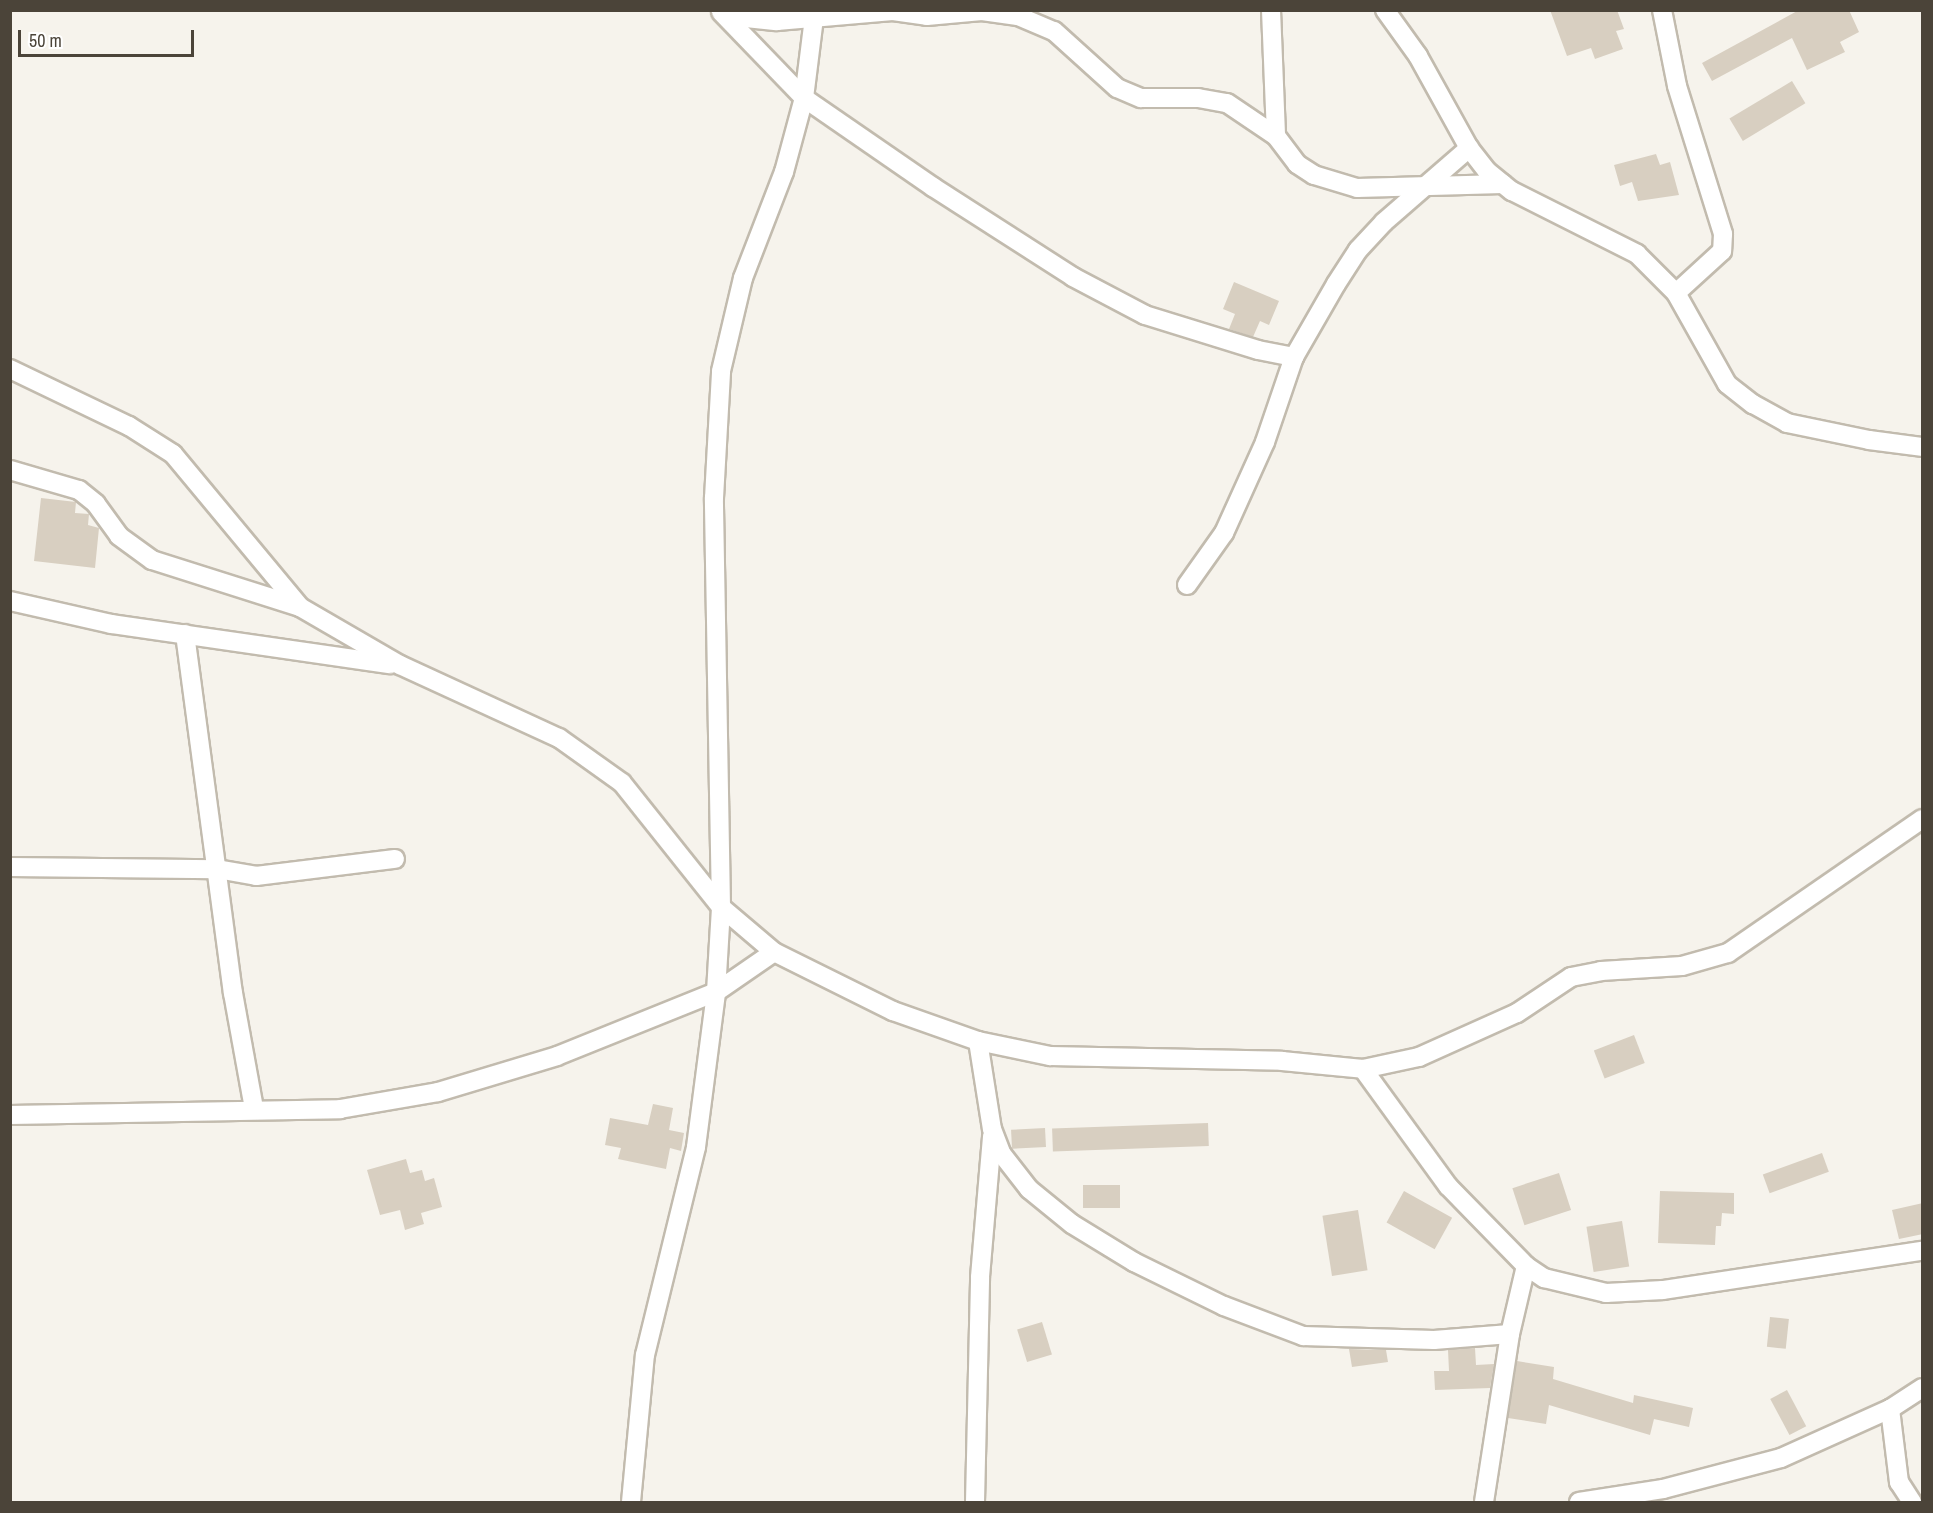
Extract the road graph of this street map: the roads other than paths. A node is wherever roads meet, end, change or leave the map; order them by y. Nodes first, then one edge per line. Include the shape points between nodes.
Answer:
1 (719, 10) edge
2 (726, 10) edge
3 (1271, 10) edge
4 (1385, 10) edge
5 (1662, 10) edge
6 (815, 13) edge
7 (804, 98) junction
8 (1276, 136) junction
9 (1469, 148) junction
10 (1503, 184) junction
11 (1427, 187) junction
12 (1676, 292) junction
13 (1294, 357) junction
14 (10, 369) edge
15 (1923, 447) edge
16 (10, 470) edge
17 (1186, 585) dead end
18 (10, 602) edge
19 (300, 607) junction
20 (185, 634) junction
21 (400, 665) junction
22 (1923, 819) edge
23 (395, 859) dead end
24 (10, 867) edge
25 (217, 869) junction
26 (720, 907) junction
27 (774, 952) junction
28 (716, 992) junction
29 (978, 1041) junction
30 (1363, 1069) junction
31 (254, 1109) junction
32 (10, 1115) edge
33 (992, 1129) junction
34 (1923, 1251) edge
35 (1526, 1266) junction
36 (1510, 1334) junction
37 (1923, 1389) edge
38 (1890, 1409) junction
39 (631, 1503) edge
40 (975, 1503) edge
41 (1484, 1503) edge
42 (1579, 1503) edge
43 (1912, 1503) edge

1 - 7 street
2 - 6 street via 746,18 777,21
3 - 8 street
4 - 9 street via 1419,56
5 - 12 street via 1677,86 1723,234 1722,251
6 - 7 street
6 - 8 street via 893,11 927,16 982,10 1018,16 1054,32 1117,88 1141,98 1198,98 1227,103
7 - 13 street via 933,188 1073,277 1145,315 1258,350
7 - 26 street via 784,172 743,278 721,371 714,498
8 - 11 street via 1297,164 1314,176 1357,188
9 - 10 street
9 - 11 street
10 - 11 street
10 - 12 street via 1638,254
11 - 13 street via 1358,250
12 - 15 street via 1727,384 1753,404 1788,423 1869,441
13 - 17 street via 1265,442 1224,533
14 - 19 street via 129,426 173,454
16 - 19 street via 79,490 96,504 119,536 152,560
18 - 20 street via 111,624
19 - 21 street
20 - 21 street
20 - 25 street
21 - 26 street via 559,738 622,783
22 - 30 street via 1728,953 1682,966 1601,971 1571,977 1517,1013 1468,1038 1419,1057
23 - 25 street via 256,876
24 - 25 street
25 - 31 street
26 - 27 street
26 - 28 street
27 - 28 street
27 - 29 street via 892,1011
28 - 31 street via 557,1056 438,1092 340,1109
28 - 39 street via 696,1147 645,1354
29 - 30 street via 1050,1056 1282,1061
29 - 33 street
30 - 35 street via 1448,1186
31 - 32 street
33 - 36 street via 1002,1153 1029,1189 1072,1224 1134,1262 1224,1306 1303,1336 1434,1340
33 - 40 street via 980,1277
34 - 35 street via 1663,1290 1606,1293 1544,1278
35 - 36 street
36 - 41 street
37 - 38 street
38 - 42 street via 1781,1458 1737,1473
38 - 43 street via 1899,1482

